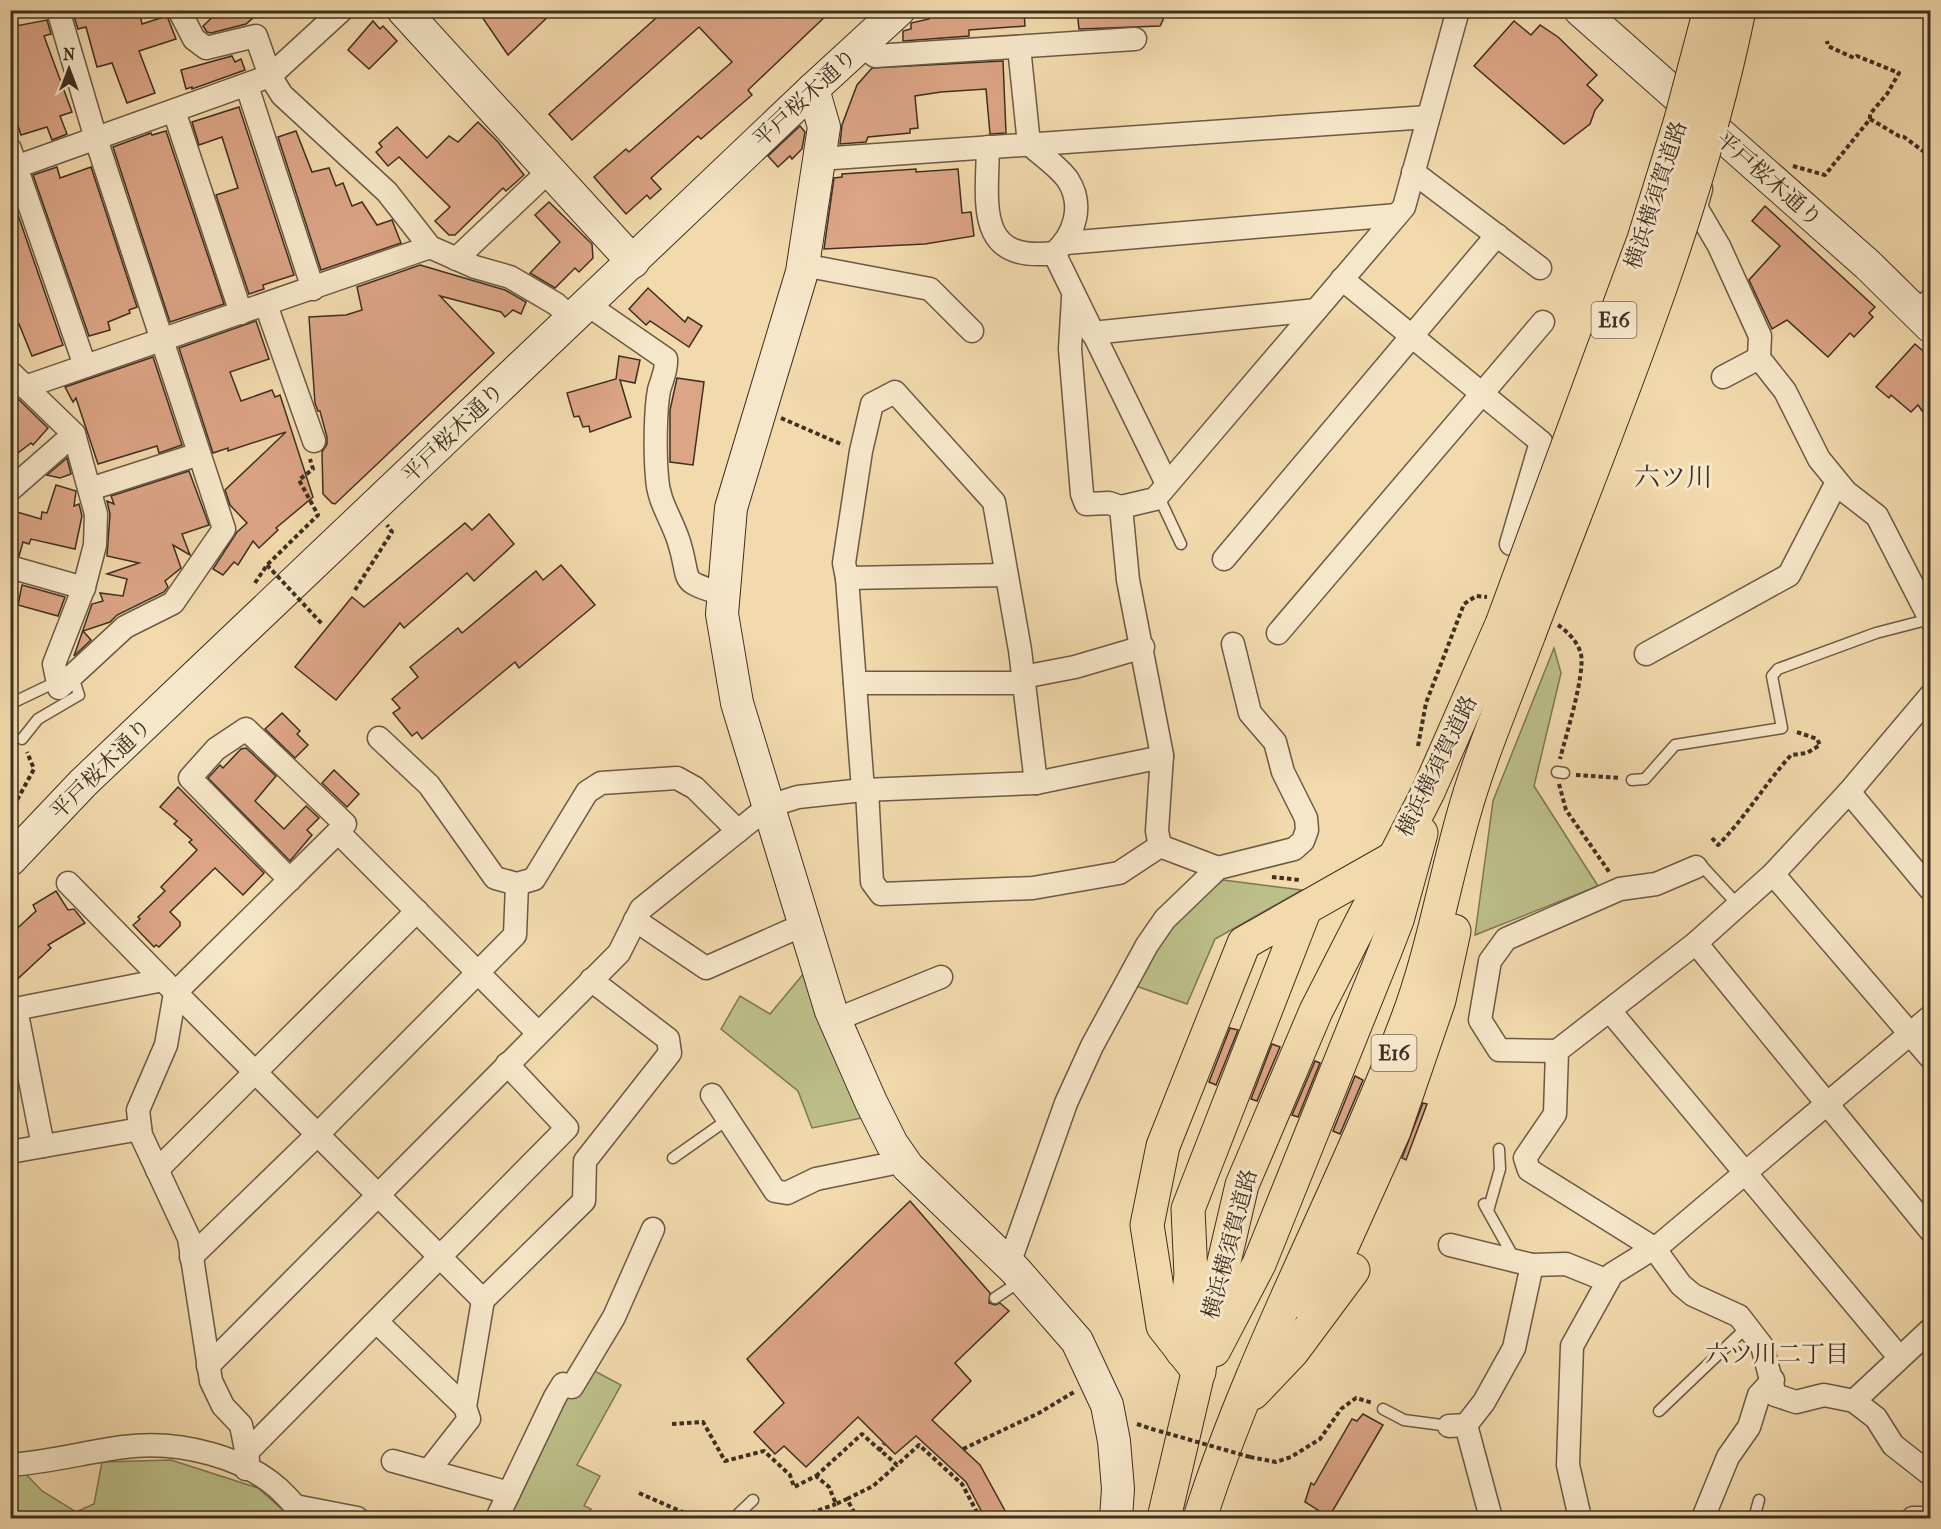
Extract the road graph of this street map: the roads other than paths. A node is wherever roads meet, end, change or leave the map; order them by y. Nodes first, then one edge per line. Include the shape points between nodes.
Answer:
1 (58, 10) edge
2 (179, 10) edge
3 (342, 10) edge
4 (403, 10) edge
5 (899, 10) edge
6 (1458, 10) edge
7 (1580, 10) edge
8 (1710, 10) edge
9 (1731, 10) edge
10 (1739, 10) edge
11 (1135, 39) dead end
12 (860, 45) junction
13 (1019, 47) junction
14 (270, 76) junction
15 (247, 86) junction
16 (813, 89) junction
17 (174, 111) junction
18 (1428, 117) junction
19 (1710, 127) junction
20 (96, 139) junction
21 (1029, 144) junction
22 (988, 147) junction
23 (819, 159) junction
24 (12, 162) edge
25 (550, 170) junction
26 (1413, 172) junction
27 (1397, 215) junction
28 (1497, 236) junction
29 (430, 247) junction
30 (1060, 248) junction
31 (456, 259) junction
32 (633, 262) junction
33 (803, 265) junction
34 (1539, 268) dead end
35 (1342, 279) junction
36 (313, 289) junction
37 (1073, 297) junction
38 (266, 305) junction
39 (1924, 309) edge
40 (1316, 310) junction
41 (581, 311) junction
42 (241, 313) junction
43 (1543, 322) dead end
44 (972, 331) dead end
45 (1092, 333) junction
46 (1412, 337) junction
47 (163, 339) junction
48 (1759, 358) junction
49 (85, 366) junction
50 (14, 376) edge
51 (1723, 377) dead end
52 (1482, 394) junction
53 (74, 434) junction
54 (314, 441) road end
55 (199, 454) junction
56 (1837, 482) junction
57 (90, 489) junction
58 (1163, 489) junction
59 (10, 490) edge
60 (1121, 507) junction
61 (1181, 544) dead end
62 (1511, 544) dead end
63 (1224, 559) dead end
64 (10, 567) edge
65 (1006, 575) junction
66 (847, 578) junction
67 (84, 588) junction
68 (723, 594) junction
69 (1508, 619) junction
70 (1930, 619) edge
71 (1278, 633) dead end
72 (1233, 644) dead end
73 (1143, 647) junction
74 (1646, 654) dead end
75 (64, 678) junction
76 (1023, 680) junction
77 (855, 683) junction
78 (10, 705) edge
79 (1927, 709) edge
80 (378, 738) dead end
81 (22, 739) road end
82 (1162, 758) junction
83 (1632, 780) road end
84 (1035, 783) junction
85 (865, 790) junction
86 (1849, 792) junction
87 (769, 806) junction
88 (1469, 807) junction
89 (738, 831) junction
90 (338, 832) junction
91 (1160, 846) junction
92 (10, 860) edge
93 (1696, 867) joint
94 (1218, 868) junction
95 (1773, 874) junction
96 (290, 880) junction
97 (68, 883) dead end
98 (517, 884) junction
99 (1930, 889) edge
100 (1337, 890) junction
101 (1738, 905) junction
102 (417, 911) junction
103 (635, 920) junction
104 (805, 924) junction
105 (1696, 943) junction
106 (1450, 949) junction
107 (1385, 951) junction
108 (478, 974) junction
109 (941, 977) dead end
110 (591, 980) junction
111 (169, 987) junction
112 (13, 1009) edge
113 (1610, 1011) junction
114 (1930, 1017) edge
115 (835, 1020) junction
116 (538, 1033) junction
117 (1911, 1034) junction
118 (1557, 1052) junction
119 (1930, 1057) edge
120 (507, 1064) junction
121 (255, 1072) junction
122 (712, 1095) dead end
123 (1827, 1105) junction
124 (727, 1120) junction
125 (140, 1129) junction
126 (318, 1134) junction
127 (43, 1146) junction
128 (1499, 1149) dead end
129 (10, 1152) edge
130 (673, 1158) dead end
131 (904, 1161) junction
132 (157, 1170) junction
133 (1744, 1174) junction
134 (378, 1194) junction
135 (653, 1229) dead end
136 (1930, 1230) edge
137 (1450, 1245) dead end
138 (1654, 1248) junction
139 (440, 1256) junction
140 (191, 1257) junction
141 (1524, 1263) junction
142 (1016, 1271) junction
143 (1233, 1275) junction
144 (1608, 1281) junction
145 (995, 1298) dead end
146 (483, 1300) junction
147 (1301, 1301) junction
148 (377, 1322) junction
149 (1747, 1327) junction
150 (1930, 1330) edge
151 (1191, 1357) junction
152 (1899, 1357) junction
153 (1255, 1361) junction
154 (208, 1366) junction
155 (1773, 1380) junction
156 (1854, 1401) junction
157 (465, 1407) junction
158 (1238, 1409) junction
159 (1383, 1409) road end
160 (1659, 1411) dead end
161 (1458, 1425) junction
162 (246, 1461) junction
163 (393, 1461) dead end
164 (10, 1465) edge
165 (429, 1470) junction
166 (1930, 1474) edge
167 (509, 1493) junction
168 (753, 1500) dead end
169 (1759, 1500) dead end
170 (299, 1512) edge
171 (357, 1518) edge
172 (497, 1518) edge
173 (734, 1518) edge
174 (1116, 1518) edge
175 (1164, 1518) edge
176 (1200, 1518) edge
177 (1491, 1518) edge
178 (1580, 1518) edge
179 (1703, 1518) edge
180 (1754, 1518) edge
181 (1913, 1518) edge
182 (1920, 1518) edge

1 - 20 street
2 - 14 street via 194,39 206,48 256,36
3 - 14 street
4 - 25 street
5 - 12 street, 平戸桜木通り
6 - 18 street
7 - 19 street, 平戸桜木通り
8 - 69 highway, 横浜横須賀道路 / E16, bridge via 1644,239
9 - 19 street via 1711,97
10 - 69 highway, 横浜横須賀道路 / E16, bridge via 1674,249
11 - 13 street
12 - 13 street via 875,56
12 - 16 street, 平戸桜木通り
13 - 21 street
14 - 15 street
14 - 29 street via 282,95 387,192
15 - 17 street
15 - 36 street
16 - 23 street via 824,127
16 - 32 street, 平戸桜木通り
17 - 20 street
17 - 42 street
18 - 21 street
18 - 26 street
19 - 39 street, 平戸桜木通り
19 - 48 street via 1696,207 1719,246 1760,336
20 - 24 street
20 - 47 street
21 - 22 street
21 - 30 street via 1067,178 1073,190 1074,225
22 - 23 street
22 - 30 street via 989,220 1003,246 1016,253
23 - 33 street
24 - 49 street
25 - 31 street
25 - 32 street
26 - 27 street via 1404,207
26 - 28 street
27 - 30 street
27 - 35 street
28 - 34 street
28 - 46 street
29 - 31 street
29 - 36 street
30 - 37 street
31 - 41 street via 510,278 556,304
32 - 41 street, 平戸桜木通り
33 - 44 street via 930,289
33 - 68 street via 767,412 731,508
35 - 40 street
35 - 46 street
36 - 38 street
37 - 45 street
37 - 60 street via 1070,349 1082,494 1086,504
38 - 42 street
38 - 54 street
40 - 45 street
40 - 58 street
41 - 68 street via 666,359 659,402 657,477 661,503 679,542 685,576 692,585
41 - 92 street, 平戸桜木通り via 83,783
42 - 47 street
43 - 52 street
45 - 58 street
46 - 52 street
46 - 63 street
47 - 49 street
47 - 55 street
48 - 51 street
48 - 56 street via 1785,391 1819,459
49 - 50 street
50 - 53 street
52 - 62 street via 1541,442
52 - 71 street
53 - 57 street
53 - 59 street
55 - 57 street
55 - 75 street via 224,529 173,603 125,627
56 - 70 street via 1877,516
56 - 74 street via 1789,575
57 - 67 street via 96,514 95,545
58 - 60 street via 1143,503
58 - 61 lane
60 - 73 street via 1128,580
64 - 67 street
65 - 66 street
65 - 66 street via 994,502 895,392 872,404 858,451 844,563
65 - 76 street
66 - 77 street
67 - 75 street via 54,664
68 - 87 street via 722,614 737,703
69 - 88 highway, 横浜横須賀道路 / E16 via 1483,760
69 - 100 highway, 横浜横須賀道路 / E16 via 1429,758
70 - 83 lane via 1876,633 1778,669 1772,676 1782,728 1675,745 1645,779
72 - 94 street via 1250,714 1275,742 1283,772 1306,818 1307,830 1303,842 1294,849
73 - 76 street
73 - 82 street
75 - 78 lane
75 - 81 lane via 79,695 38,719
76 - 77 street
76 - 84 street
77 - 85 street
79 - 86 street
80 - 98 street via 429,785 495,878
82 - 84 street
82 - 91 street via 1157,831
84 - 85 street
85 - 87 street via 798,797
85 - 91 street via 872,882 881,894 1033,888 1119,873
86 - 95 street
86 - 99 street
87 - 89 street
87 - 104 street
88 - 106 highway via 1467,871
88 - 147 highway via 1436,969 1380,1126
88 - 153 highway, 横浜横須賀道路 / E16 via 1407,1022 1324,1217
89 - 98 street via 695,788 677,778 601,783 588,792 534,879
89 - 103 street via 641,909
90 - 96 street
90 - 96 street via 345,824 246,729 216,749 190,778
90 - 102 street
91 - 94 street
93 - 101 lane via 1702,866
93 - 118 street via 1656,884 1620,889 1506,939 1491,961 1480,1020 1499,1050
94 - 142 street via 1165,919 1092,1046 1066,1103
95 - 101 street
95 - 117 street
96 - 111 street
97 - 111 street
98 - 108 street via 515,935
100 - 107 highway via 1397,920
100 - 143 highway via 1261,1192
100 - 143 highway via 1400,877 1254,1233
100 - 151 highway, 横浜横須賀道路 / E16 via 1316,1011 1242,1185
100 - 151 highway via 1188,1209
100 - 151 highway via 1177,1193 1173,1222
100 - 151 highway via 1244,943 1163,1146 1148,1225 1163,1326
101 - 105 street
102 - 108 street
102 - 121 street
103 - 104 street via 706,968
103 - 110 street via 619,953
104 - 115 street
105 - 113 street
105 - 123 street
106 - 147 highway via 1439,1000 1394,1131 1338,1255
106 - 158 highway via 1454,1023 1362,1258 1292,1352
107 - 151 highway via 1259,1264
107 - 153 highway via 1385,988 1262,1311
108 - 116 street
108 - 126 street
109 - 115 street
110 - 116 street
110 - 146 street via 668,1040 670,1053 585,1161 584,1201
111 - 112 street
111 - 121 street
111 - 125 street via 166,1045 138,1110
112 - 127 street
113 - 118 street
113 - 133 street
114 - 117 street
115 - 131 street via 871,1102
116 - 120 street
117 - 119 street
117 - 123 street
118 - 138 street via 1555,1114 1525,1158 1529,1170
120 - 134 street
120 - 139 street via 567,1128
121 - 126 street
121 - 132 street
122 - 124 street
123 - 133 street
123 - 136 street
124 - 130 lane
124 - 131 street via 775,1191 787,1193 816,1179
125 - 127 street
125 - 132 street
126 - 134 street
126 - 140 street
127 - 129 street
128 - 141 lane via 1500,1169 1486,1207
131 - 142 street
132 - 140 street via 189,1238
133 - 138 street
133 - 152 street
134 - 139 street
134 - 154 street
135 - 167 street via 614,1317 572,1387 564,1384 555,1397
137 - 141 street
138 - 144 street via 1612,1274
138 - 149 street via 1681,1285 1693,1295 1739,1316
139 - 146 street
139 - 148 street
140 - 154 street
141 - 144 street via 1566,1264
141 - 161 street via 1514,1348 1484,1402
142 - 145 lane
142 - 174 street via 1077,1341 1107,1405 1118,1489
143 - 151 highway
144 - 178 street via 1572,1347 1568,1465
146 - 157 street
147 - 153 highway
148 - 157 street
148 - 162 street
149 - 155 street via 1762,1346
149 - 160 lane
150 - 152 street
151 - 175 highway, 横浜横須賀道路 / E16
152 - 156 street
153 - 158 highway, 横浜横須賀道路 / E16
154 - 162 street via 223,1406 241,1425
155 - 156 street via 1775,1395 1796,1402 1824,1395
155 - 179 street via 1759,1395 1749,1427 1728,1456
156 - 166 street via 1876,1418 1893,1445
157 - 165 street via 469,1419
158 - 176 highway, 横浜横須賀道路 / E16
159 - 161 lane via 1404,1420
161 - 177 street
162 - 164 street via 159,1446 126,1447
162 - 170 street
163 - 165 street
165 - 167 street
167 - 172 street
168 - 173 lane
169 - 180 lane
170 - 171 street
181 - 182 street

